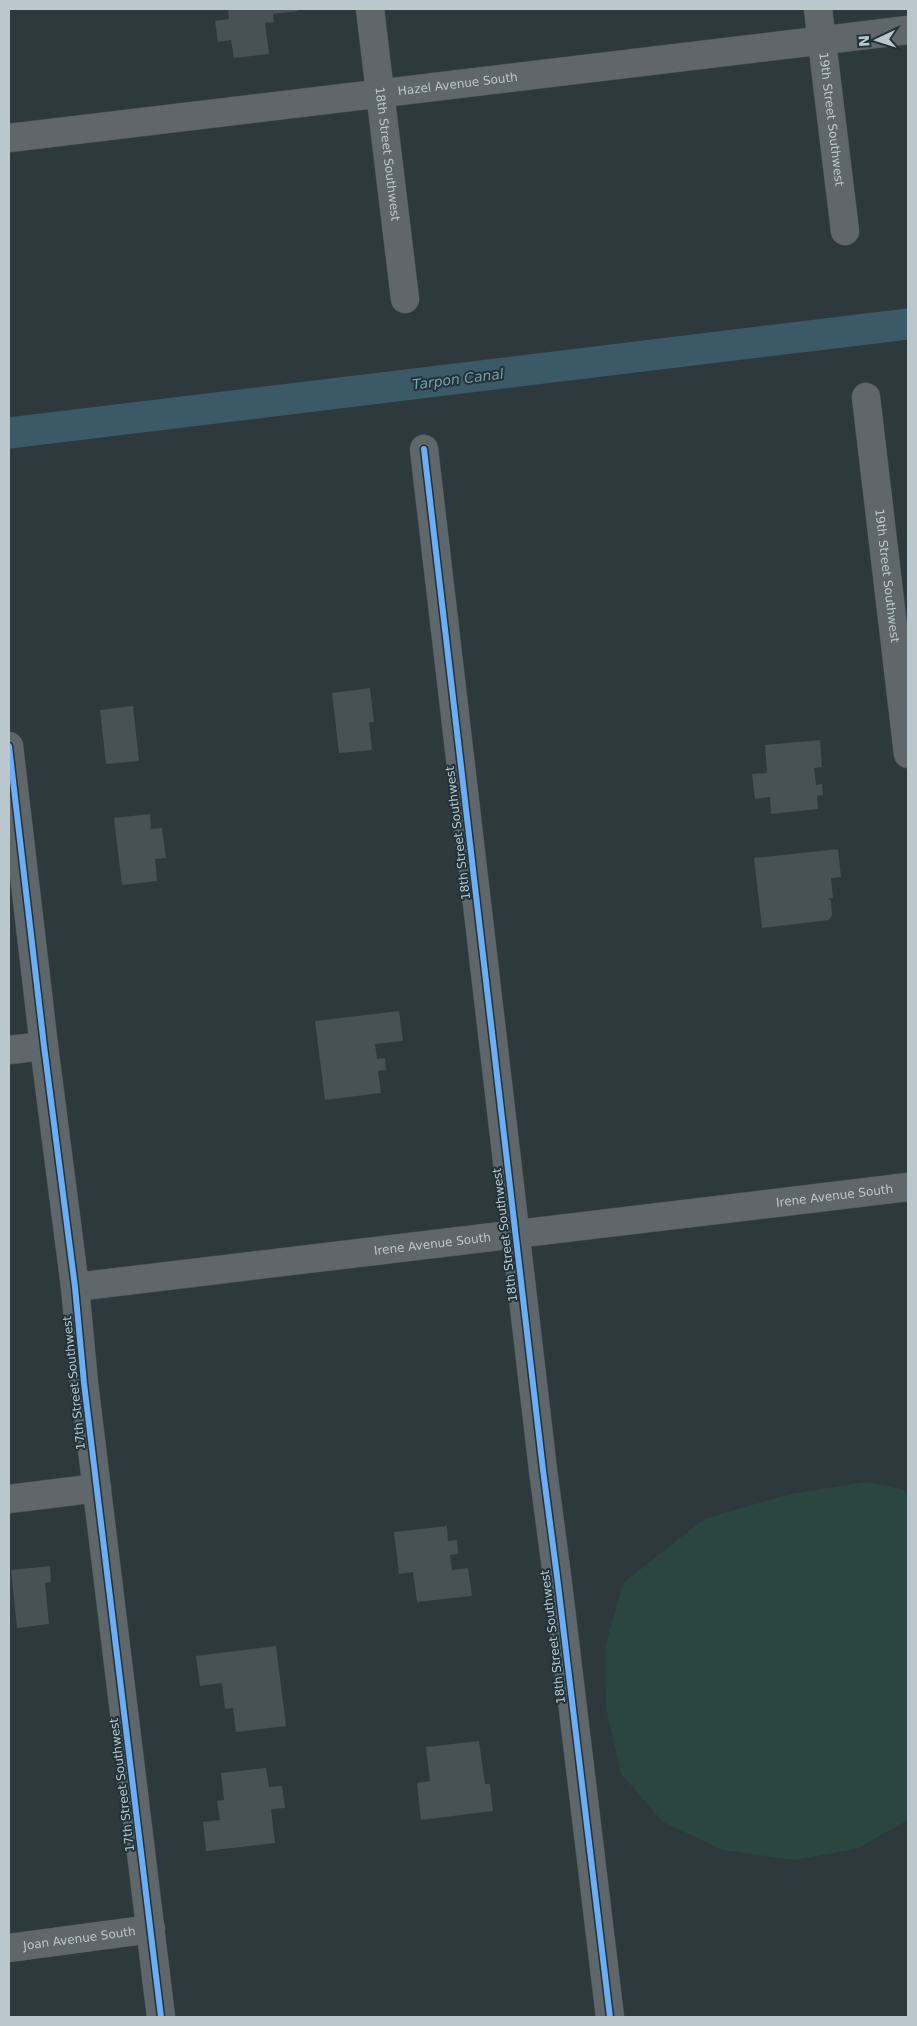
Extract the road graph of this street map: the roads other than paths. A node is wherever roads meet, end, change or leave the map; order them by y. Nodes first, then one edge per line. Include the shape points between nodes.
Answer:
1 (370, 9) edge
2 (818, 9) edge
3 (908, 30) edge
4 (822, 40) junction
5 (380, 92) junction
6 (9, 138) edge
7 (845, 231) dead end
8 (405, 299) dead end
9 (866, 397) dead end
10 (424, 450) dead end
11 (9, 746) edge
12 (908, 754) edge
13 (44, 1046) junction
14 (9, 1050) edge
15 (908, 1187) edge
16 (516, 1234) junction
17 (76, 1287) junction
18 (97, 1488) junction
19 (9, 1499) edge
20 (151, 1929) junction
21 (9, 1948) edge
22 (161, 2017) edge
23 (610, 2017) edge

1 - 5 street, 18th Street Southwest
2 - 4 street, 19th Street Southwest
3 - 4 street, Hazel Avenue South
4 - 5 street, Hazel Avenue South
4 - 7 street, 19th Street Southwest
5 - 6 street, Hazel Avenue South
5 - 8 street, 18th Street Southwest
9 - 12 street, 19th Street Southwest
10 - 16 street, 18th Street Southwest
11 - 13 street, 17th Street Southwest
13 - 14 street
13 - 17 street, 17th Street Southwest
15 - 16 street, Irene Avenue South
16 - 17 street, Irene Avenue South
16 - 23 street, 18th Street Southwest
17 - 18 street, 17th Street Southwest
18 - 19 street
18 - 20 street, 17th Street Southwest
20 - 21 street, Joan Avenue South
20 - 22 street, 17th Street Southwest

